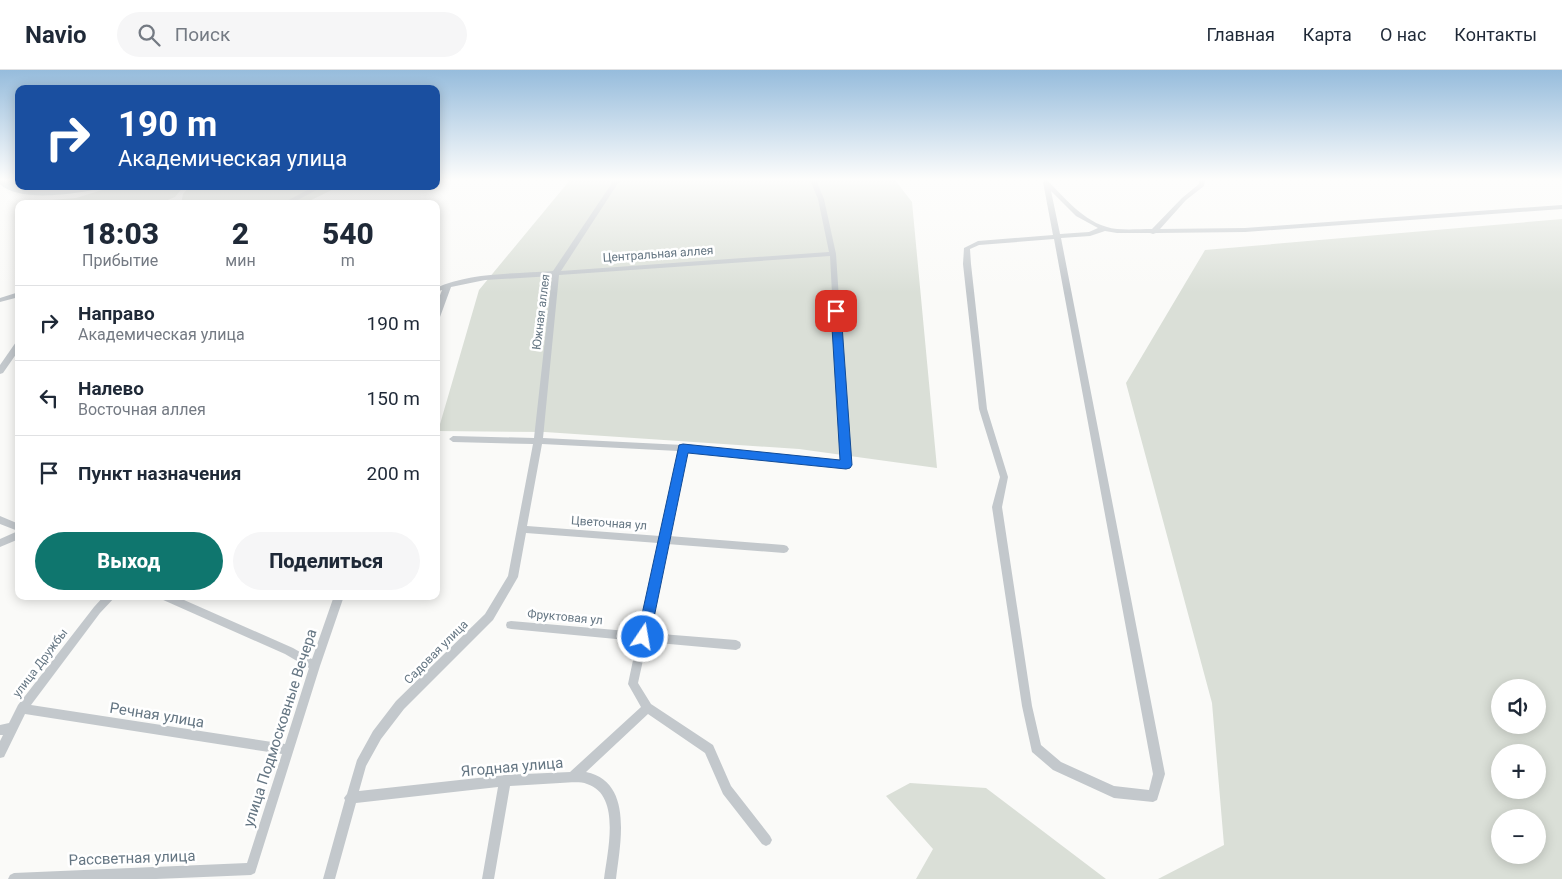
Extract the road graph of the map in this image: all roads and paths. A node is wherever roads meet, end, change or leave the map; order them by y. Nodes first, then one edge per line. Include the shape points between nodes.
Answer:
1 (592, 218) edge
2 (825, 218) edge
3 (1053, 218) edge
4 (1083, 218) edge
5 (1166, 218) edge
6 (1414, 218) edge
7 (1103, 229) junction
8 (1153, 232) junction
9 (1057, 237) junction
10 (833, 254) junction
11 (556, 272) junction
12 (448, 285) junction
13 (440, 289) edge
14 (15, 297) edge
15 (0, 300) edge
16 (440, 306) edge
17 (15, 350) edge
18 (0, 371) edge
19 (538, 438) junction
20 (452, 440) dead end
21 (683, 448) junction
22 (0, 520) edge
23 (15, 526) edge
24 (522, 529) junction
25 (15, 537) edge
26 (664, 540) junction
27 (0, 544) edge
28 (784, 549) dead end
29 (107, 600) edge
30 (173, 600) edge
31 (338, 600) edge
32 (511, 625) dead end
33 (643, 637) junction
34 (736, 645) dead end
35 (315, 666) junction
36 (646, 708) junction
37 (22, 709) junction
38 (12, 728) junction
39 (0, 730) edge
40 (289, 750) junction
41 (0, 753) edge
42 (572, 777) junction
43 (505, 781) junction
44 (350, 798) junction
45 (766, 840) dead end
46 (251, 869) joint
47 (14, 879) edge
48 (329, 879) edge
49 (488, 879) edge
50 (610, 879) edge

1 - 11 street, Южная аллея
2 - 10 street
3 - 9 street
4 - 7 street
5 - 8 street
6 - 8 street via 1245,230
7 - 8 street
7 - 9 street via 1090,234
9 - 9 street via 1159,774 1153,796 1114,792 1057,766 1036,748 1027,706 997,507 1004,477 983,409 967,248 978,243
10 - 11 street, Центральная аллея
10 - 21 street via 846,465
11 - 12 street, Центральная аллея
11 - 19 street, Южная аллея
12 - 13 street, Центральная аллея
12 - 16 street
14 - 15 street
17 - 18 street
19 - 20 street
19 - 21 street
19 - 24 street, Садовая улица
21 - 26 street
22 - 23 street
24 - 26 street, Цветочная ул
24 - 44 street, Садовая улица via 513,578 489,617 400,705 377,735 361,764
25 - 27 street
26 - 28 street, Цветочная ул
26 - 33 street
29 - 37 street, улица Дружбы
30 - 35 street via 289,651
31 - 35 street, улица Подмосковные Вечера
32 - 33 street, Фруктовая ул
33 - 34 street, Фруктовая ул
33 - 36 street via 634,684
35 - 40 street, улица Подмосковные Вечера
36 - 42 street, Ягодная улица
36 - 45 street via 709,749 727,790
37 - 38 street, улица Дружбы
37 - 40 street, Речная улица
38 - 39 street
38 - 41 street, улица Дружбы
40 - 46 street, улица Подмосковные Вечера
42 - 43 street, Ягодная улица
42 - 50 street via 590,778 604,787 614,803 616,818
43 - 44 street, Ягодная улица
43 - 49 street
44 - 48 street, Садовая улица
46 - 47 street, Рассветная улица

